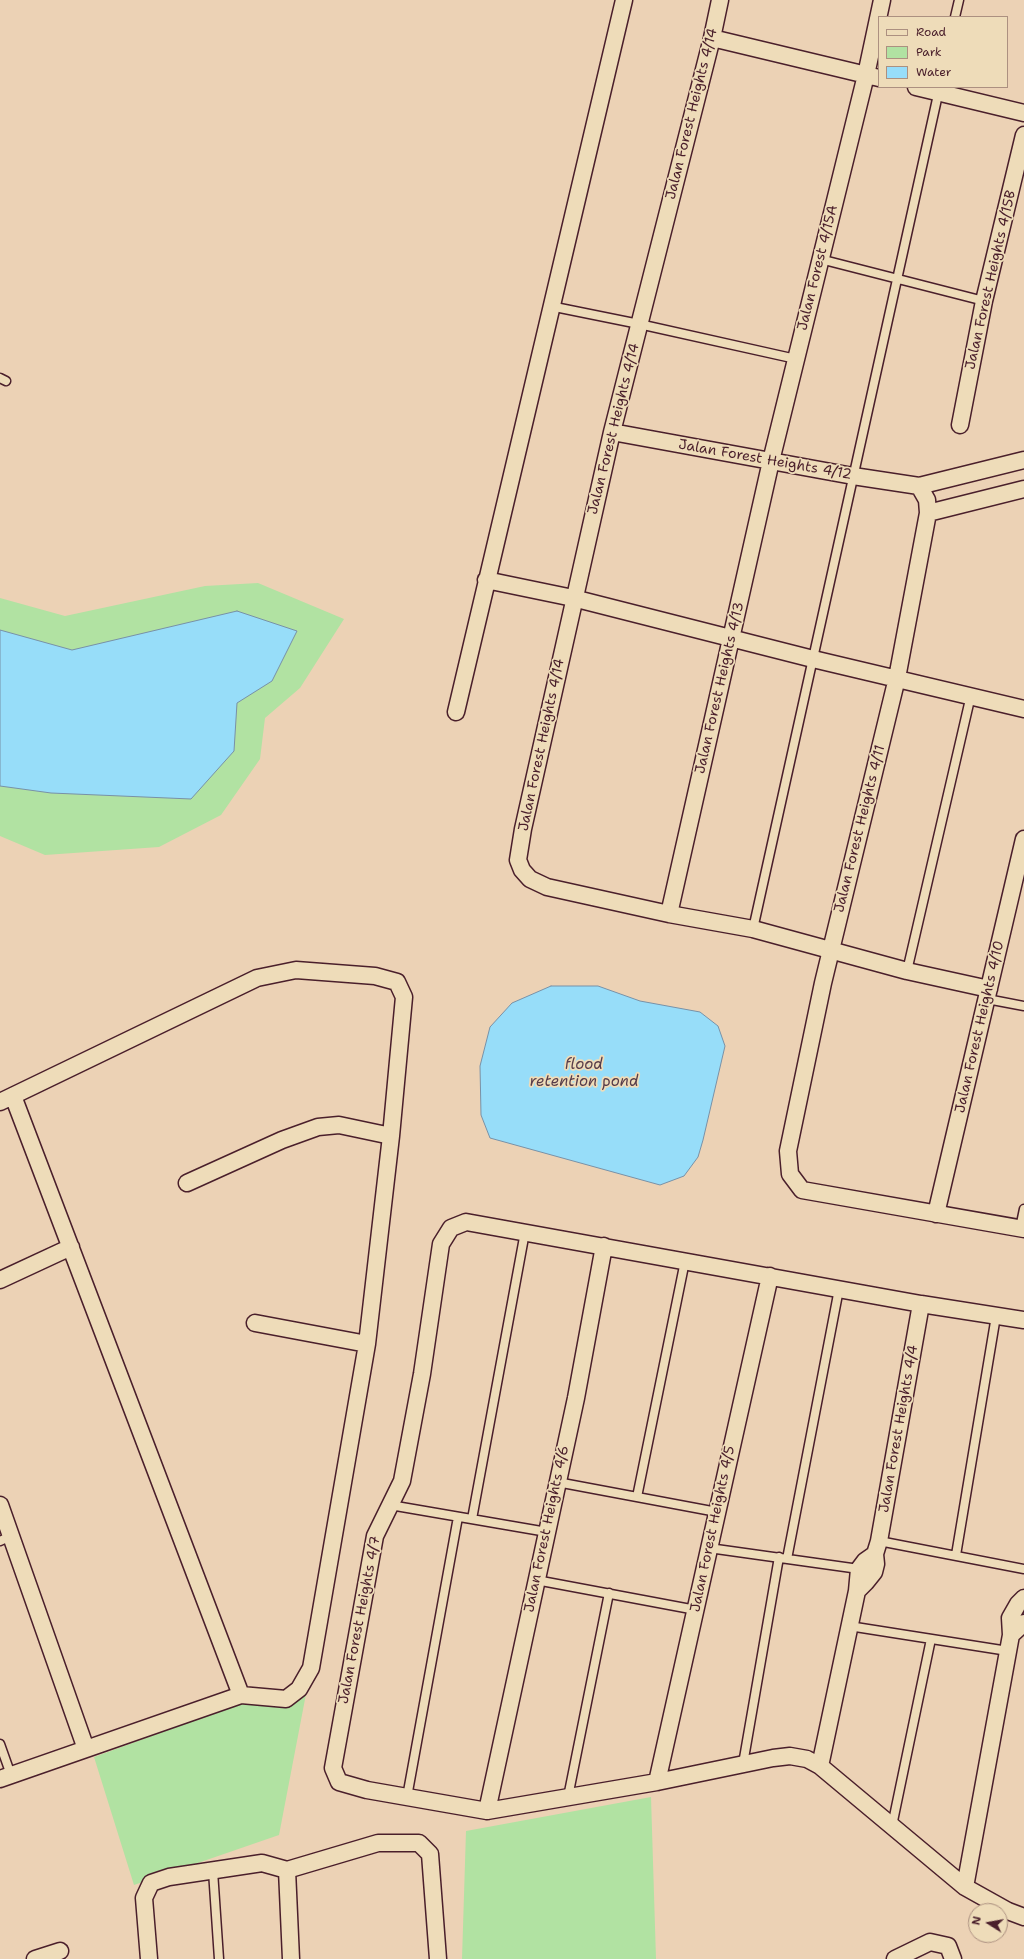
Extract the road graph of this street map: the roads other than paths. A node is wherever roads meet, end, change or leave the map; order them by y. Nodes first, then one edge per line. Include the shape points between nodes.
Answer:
1 (624, 0) edge
2 (720, 0) edge
3 (882, 0) edge
4 (959, 0) edge
5 (880, 16) edge
6 (955, 16) edge
7 (878, 30) edge
8 (712, 38) junction
9 (872, 76) edge
10 (924, 88) edge
11 (939, 90) edge
12 (1024, 113) edge
13 (1024, 135) edge
14 (820, 259) junction
15 (897, 279) junction
16 (984, 301) junction
17 (550, 306) junction
18 (640, 324) junction
19 (796, 359) junction
20 (960, 425) dead end
21 (612, 432) junction
22 (1024, 460) edge
23 (771, 461) junction
24 (853, 476) junction
25 (919, 486) junction
26 (1024, 489) edge
27 (928, 513) junction
28 (486, 580) junction
29 (573, 598) junction
30 (731, 639) junction
31 (813, 659) junction
32 (897, 678) junction
33 (971, 695) junction
34 (1024, 709) edge
35 (456, 712) dead end
36 (1024, 839) edge
37 (669, 914) junction
38 (753, 929) junction
39 (831, 951) junction
40 (907, 971) junction
41 (988, 994) junction
42 (1024, 1006) edge
43 (7, 1099) edge
44 (391, 1136) junction
45 (187, 1183) dead end
46 (1024, 1209) edge
47 (936, 1214) junction
48 (1022, 1229) edge
49 (525, 1232) junction
50 (604, 1246) junction
51 (70, 1247) junction
52 (685, 1261) junction
53 (770, 1276) junction
54 (0, 1280) edge
55 (839, 1289) junction
56 (921, 1304) junction
57 (996, 1316) junction
58 (1024, 1320) edge
59 (255, 1323) dead end
60 (367, 1344) junction
61 (557, 1482) junction
62 (637, 1497) junction
63 (390, 1504) junction
64 (0, 1505) edge
65 (717, 1512) junction
66 (458, 1516) junction
67 (472, 1519) junction
68 (546, 1532) junction
69 (6, 1538) edge
70 (877, 1547) junction
71 (710, 1548) junction
72 (956, 1555) junction
73 (783, 1558) junction
74 (860, 1569) junction
75 (1024, 1569) edge
76 (536, 1580) junction
77 (857, 1591) junction
78 (609, 1594) junction
79 (1024, 1598) edge
80 (696, 1610) junction
81 (1024, 1623) edge
82 (849, 1626) junction
83 (930, 1639) junction
84 (1009, 1643) junction
85 (242, 1695) junction
86 (0, 1744) edge
87 (86, 1749) junction
88 (743, 1764) junction
89 (820, 1766) junction
90 (6, 1777) edge
91 (657, 1782) junction
92 (406, 1797) junction
93 (568, 1797) junction
94 (487, 1811) junction
95 (892, 1826) junction
96 (287, 1870) junction
97 (213, 1871) junction
98 (965, 1887) junction
99 (1024, 1917) edge
100 (60, 1951) dead end
101 (35, 1959) edge
102 (149, 1959) edge
103 (219, 1959) edge
104 (291, 1959) edge
105 (438, 1959) edge
106 (895, 1959) edge
107 (953, 1959) edge

1 - 17 street
2 - 8 street, Jalan Forest Heights 4/14
3 - 5 street, Jalan Forest 4/15A
4 - 6 lane
7 - 9 street, Jalan Forest 4/15A
8 - 9 street
8 - 18 street, Jalan Forest Heights 4/14
9 - 14 street, Jalan Forest 4/15A
10 - 11 street
11 - 12 street
11 - 15 lane
13 - 16 street, Jalan Forest Heights 4/15B
14 - 15 lane
14 - 19 street, Jalan Forest 4/15A
15 - 16 lane
15 - 24 lane
16 - 20 street, Jalan Forest Heights 4/15B
17 - 18 lane
17 - 28 street
18 - 19 lane
18 - 21 street, Jalan Forest Heights 4/14
19 - 23 street, Jalan Forest 4/15A
21 - 23 street, Jalan Forest Heights 4/12
21 - 29 street, Jalan Forest Heights 4/14
22 - 25 street
23 - 24 street, Jalan Forest Heights 4/12
23 - 30 street, Jalan Forest Heights 4/13
24 - 25 street, Jalan Forest Heights 4/12
24 - 31 lane
25 - 27 street, Jalan Forest Heights 4/11 via 927,500
26 - 27 street
27 - 32 street, Jalan Forest Heights 4/11
28 - 29 street
28 - 35 street
29 - 30 street
29 - 37 street, Jalan Forest Heights 4/14 via 518,860 530,879 547,887
30 - 31 street
30 - 37 street, Jalan Forest Heights 4/13
31 - 32 street
31 - 38 lane
32 - 33 street
32 - 39 street, Jalan Forest Heights 4/11
33 - 34 street
33 - 40 lane
36 - 41 street, Jalan Forest Heights 4/10
37 - 38 street
38 - 39 street
39 - 40 street
39 - 47 street, Jalan Forest Heights 4/11 via 788,1151 790,1174 802,1190
40 - 41 street
41 - 42 lane
41 - 47 street, Jalan Forest Heights 4/10
43 - 44 street via 257,978 296,970 375,976 396,982 404,997
43 - 51 street
44 - 45 street via 339,1125 318,1127 282,1140
44 - 60 street
46 - 48 lane
47 - 48 street
49 - 50 street
49 - 63 street, Jalan Forest Heights 4/7 via 466,1222 451,1228 441,1244 422,1374 402,1481
49 - 67 lane
50 - 52 street
50 - 61 street, Jalan Forest Heights 4/6 via 576,1398
51 - 54 street
51 - 85 street
52 - 53 street
52 - 62 lane
53 - 55 street
53 - 65 street, Jalan Forest Heights 4/5
55 - 56 street
55 - 73 lane
56 - 57 street
56 - 70 street, Jalan Forest Heights 4/4
57 - 58 street
57 - 72 lane
59 - 60 street
60 - 85 street via 311,1668 300,1690 286,1698
61 - 62 lane
61 - 68 street, Jalan Forest Heights 4/6
62 - 65 lane
63 - 66 lane
63 - 92 street, Jalan Forest Heights 4/7 via 375,1536 333,1768 339,1782
64 - 69 street
65 - 71 street, Jalan Forest Heights 4/5
66 - 67 lane
66 - 92 lane
67 - 68 lane
68 - 76 street, Jalan Forest Heights 4/6
69 - 87 street
70 - 72 lane
70 - 74 street
70 - 77 street, Jalan Forest Heights 4/4 via 874,1572
71 - 73 lane
71 - 80 street, Jalan Forest Heights 4/5
72 - 75 lane
73 - 74 lane
73 - 88 lane
74 - 77 street, Jalan Forest Heights 4/4
76 - 78 lane
76 - 94 street, Jalan Forest Heights 4/6
77 - 82 street, Jalan Forest Heights 4/4
78 - 80 lane
78 - 93 lane
79 - 84 street via 1010,1618
80 - 91 street, Jalan Forest Heights 4/5
81 - 84 street
82 - 83 lane
82 - 89 street, Jalan Forest Heights 4/4
83 - 84 lane
83 - 95 lane
84 - 98 street
85 - 87 street
86 - 90 lane
87 - 90 street
88 - 89 street via 790,1756 807,1759
88 - 91 street
89 - 95 street
91 - 93 street
92 - 94 street
93 - 94 street
95 - 98 street
96 - 97 street via 262,1863
96 - 104 street
96 - 105 street via 378,1843 419,1843 430,1854
97 - 102 street via 169,1877 151,1883 144,1898
97 - 103 lane
98 - 99 street
100 - 101 street
106 - 107 street via 930,1942 948,1946

